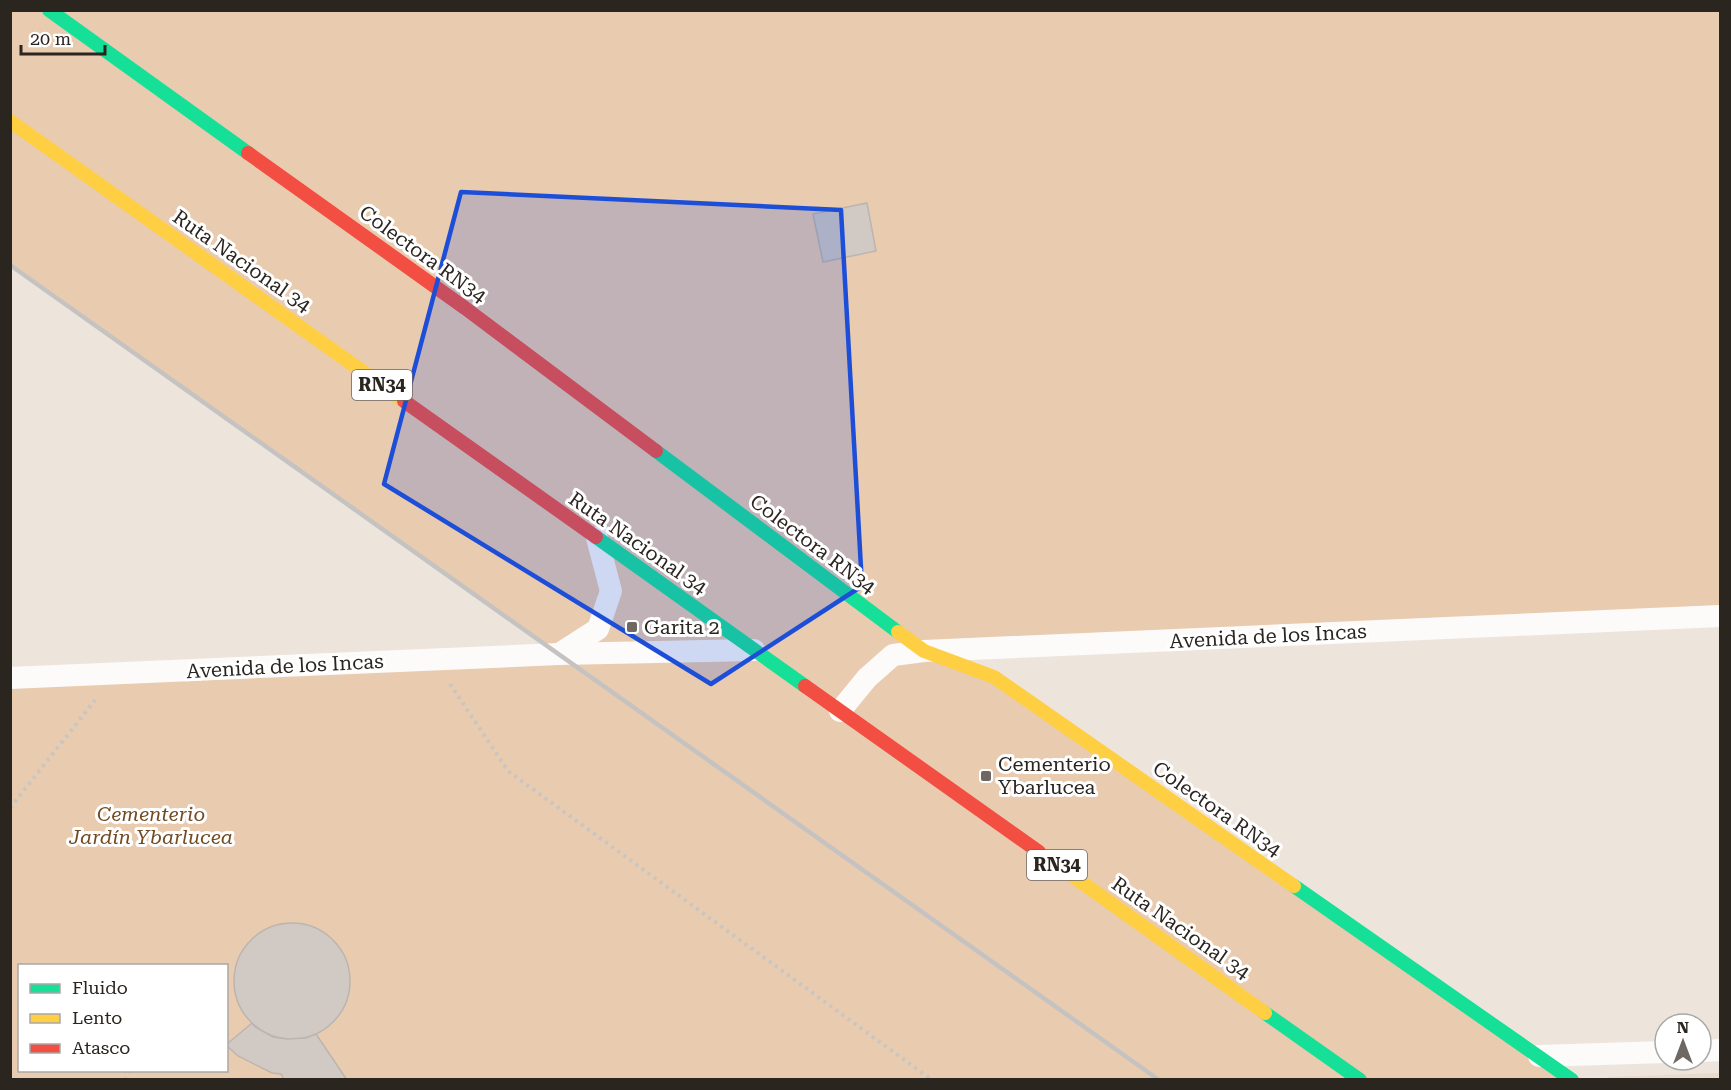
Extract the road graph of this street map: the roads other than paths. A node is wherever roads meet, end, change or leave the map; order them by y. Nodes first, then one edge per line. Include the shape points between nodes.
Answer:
1 (49, 10) edge
2 (10, 120) edge
3 (597, 538) junction
4 (1720, 616) edge
5 (754, 650) junction
6 (924, 651) junction
7 (560, 654) junction
8 (10, 678) edge
9 (840, 711) junction
10 (1653, 1052) edge
11 (1539, 1056) junction
12 (1360, 1080) edge
13 (1572, 1080) edge

1 - 6 main road, Colectora RN34 via 465,308
2 - 3 main road, Ruta Nacional 34 / RN34
3 - 5 main road, Ruta Nacional 34 / RN34
3 - 7 street via 611,591 598,629
4 - 6 street, Avenida de los Incas
5 - 7 street, Avenida de los Incas
5 - 9 main road, Ruta Nacional 34 / RN34
6 - 9 street, Avenida de los Incas via 893,655 867,678
6 - 11 main road, Colectora RN34 via 994,677
7 - 8 street, Avenida de los Incas
9 - 12 main road, Ruta Nacional 34 / RN34
10 - 11 street
11 - 13 main road, Colectora RN34

